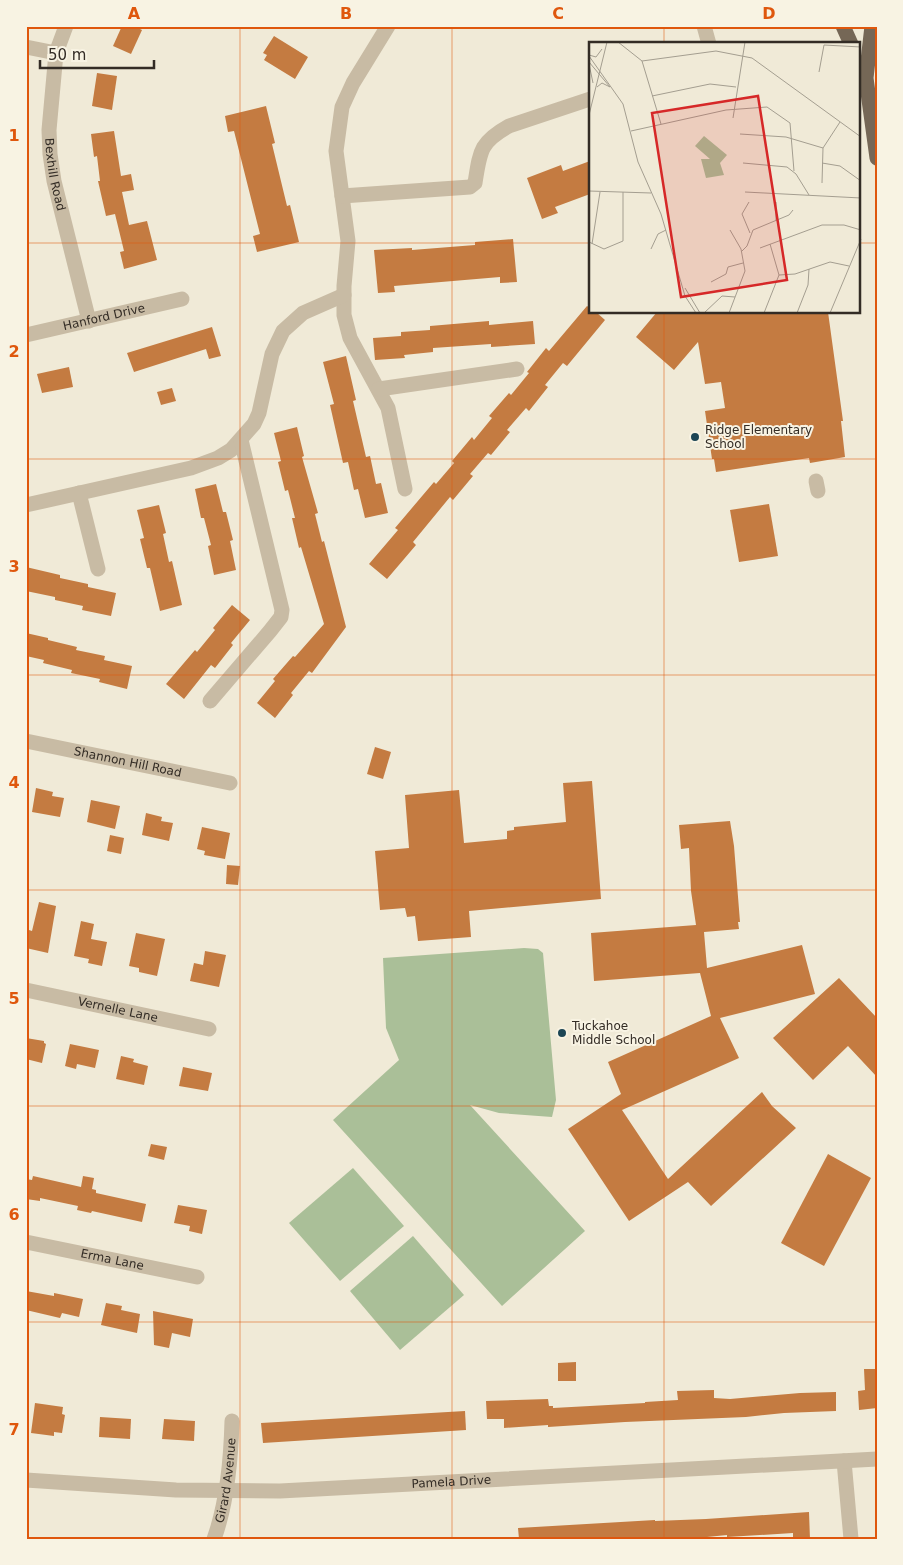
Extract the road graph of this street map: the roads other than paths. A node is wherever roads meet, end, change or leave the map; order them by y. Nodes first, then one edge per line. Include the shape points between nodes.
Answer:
1 (66, 26) edge
2 (388, 26) edge
3 (704, 26) edge
4 (843, 26) edge
5 (872, 26) edge
6 (708, 42) edge
7 (850, 42) edge
8 (26, 47) edge
9 (56, 53) junction
10 (860, 65) edge
11 (867, 78) edge
12 (589, 99) edge
13 (877, 158) edge
14 (342, 196) junction
15 (344, 296) junction
16 (182, 299) dead end
17 (88, 321) junction
18 (26, 335) edge
19 (517, 369) dead end
20 (379, 389) junction
21 (241, 440) junction
22 (405, 489) dead end
23 (79, 493) junction
24 (26, 505) edge
25 (98, 569) dead end
26 (210, 700) dead end
27 (26, 742) edge
28 (230, 783) dead end
29 (26, 990) edge
30 (209, 1029) dead end
31 (26, 1242) edge
32 (197, 1277) dead end
33 (232, 1421) dead end
34 (877, 1459) edge
35 (844, 1461) junction
36 (26, 1480) edge
37 (225, 1491) junction
38 (214, 1539) edge
39 (851, 1539) edge

1 - 9 street, Bexhill Road
2 - 14 street via 353,82 342,107 336,151
3 - 6 street
4 - 7 main road
5 - 11 main road
8 - 9 street
9 - 17 street, Bexhill Road via 50,154
10 - 11 main road
11 - 13 main road
12 - 14 street via 498,132 486,141 475,183 470,187
14 - 15 street via 348,241
15 - 20 street via 344,314 350,338
15 - 21 street via 303,313 283,330 272,354 259,413
16 - 17 street, Hanford Drive
17 - 18 street, Hanford Drive
19 - 20 street
20 - 22 street via 388,408
21 - 23 street via 218,458 191,468
21 - 26 street via 282,610 270,632
23 - 24 street
23 - 25 street
27 - 28 street, Shannon Hill Road
29 - 30 street, Vernelle Lane
31 - 32 street, Erma Lane
33 - 37 street, Girard Avenue
34 - 35 street, Pamela Drive
35 - 37 street, Pamela Drive via 280,1491
35 - 39 street
36 - 37 street, Pamela Drive
37 - 38 street, Girard Avenue

